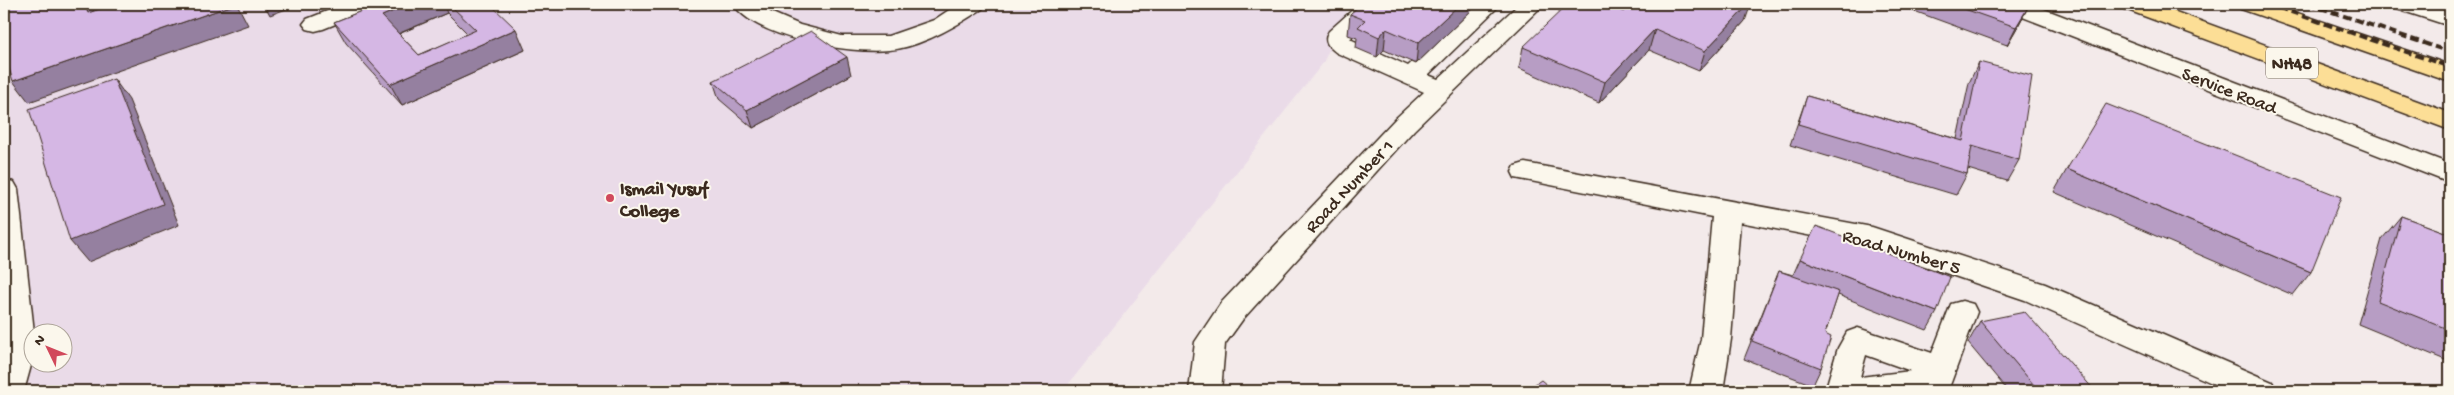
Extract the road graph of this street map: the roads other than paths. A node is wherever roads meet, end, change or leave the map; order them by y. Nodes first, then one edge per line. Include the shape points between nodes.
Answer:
1 (365, 4) edge
2 (745, 4) edge
3 (974, 4) edge
4 (1373, 4) edge
5 (1489, 4) edge
6 (2010, 4) edge
7 (2133, 4) edge
8 (2249, 4) edge
9 (2405, 4) edge
10 (1529, 5) edge
11 (2450, 18) edge
12 (315, 24) dead end
13 (2450, 74) edge
14 (1410, 77) junction
15 (1441, 90) junction
16 (2450, 122) edge
17 (1525, 172) dead end
18 (2450, 174) edge
19 (4, 189) edge
20 (1727, 210) junction
21 (1962, 312) dead end
22 (1942, 369) junction
23 (8, 391) edge
24 (1205, 391) edge
25 (1707, 391) edge
26 (1841, 391) edge
27 (1850, 391) edge
28 (2261, 391) edge

1 - 12 street
2 - 3 street via 762,17 792,30 842,43 890,43 942,25
4 - 14 street via 1338,36 1338,42
5 - 14 street
6 - 18 street, Service Road
7 - 16 highway, NH48
8 - 13 highway, NH48
9 - 11 street
10 - 15 street, Road Number 1
14 - 15 street
15 - 24 street, Road Number 1 via 1405,124 1232,311 1210,342
17 - 20 street, Road Number 5
19 - 23 street via 22,349
20 - 25 street via 1716,339
20 - 28 street, Road Number 5 via 1872,237 2035,292
21 - 22 street
22 - 26 street via 1858,340
22 - 27 street via 1938,379 1934,380

